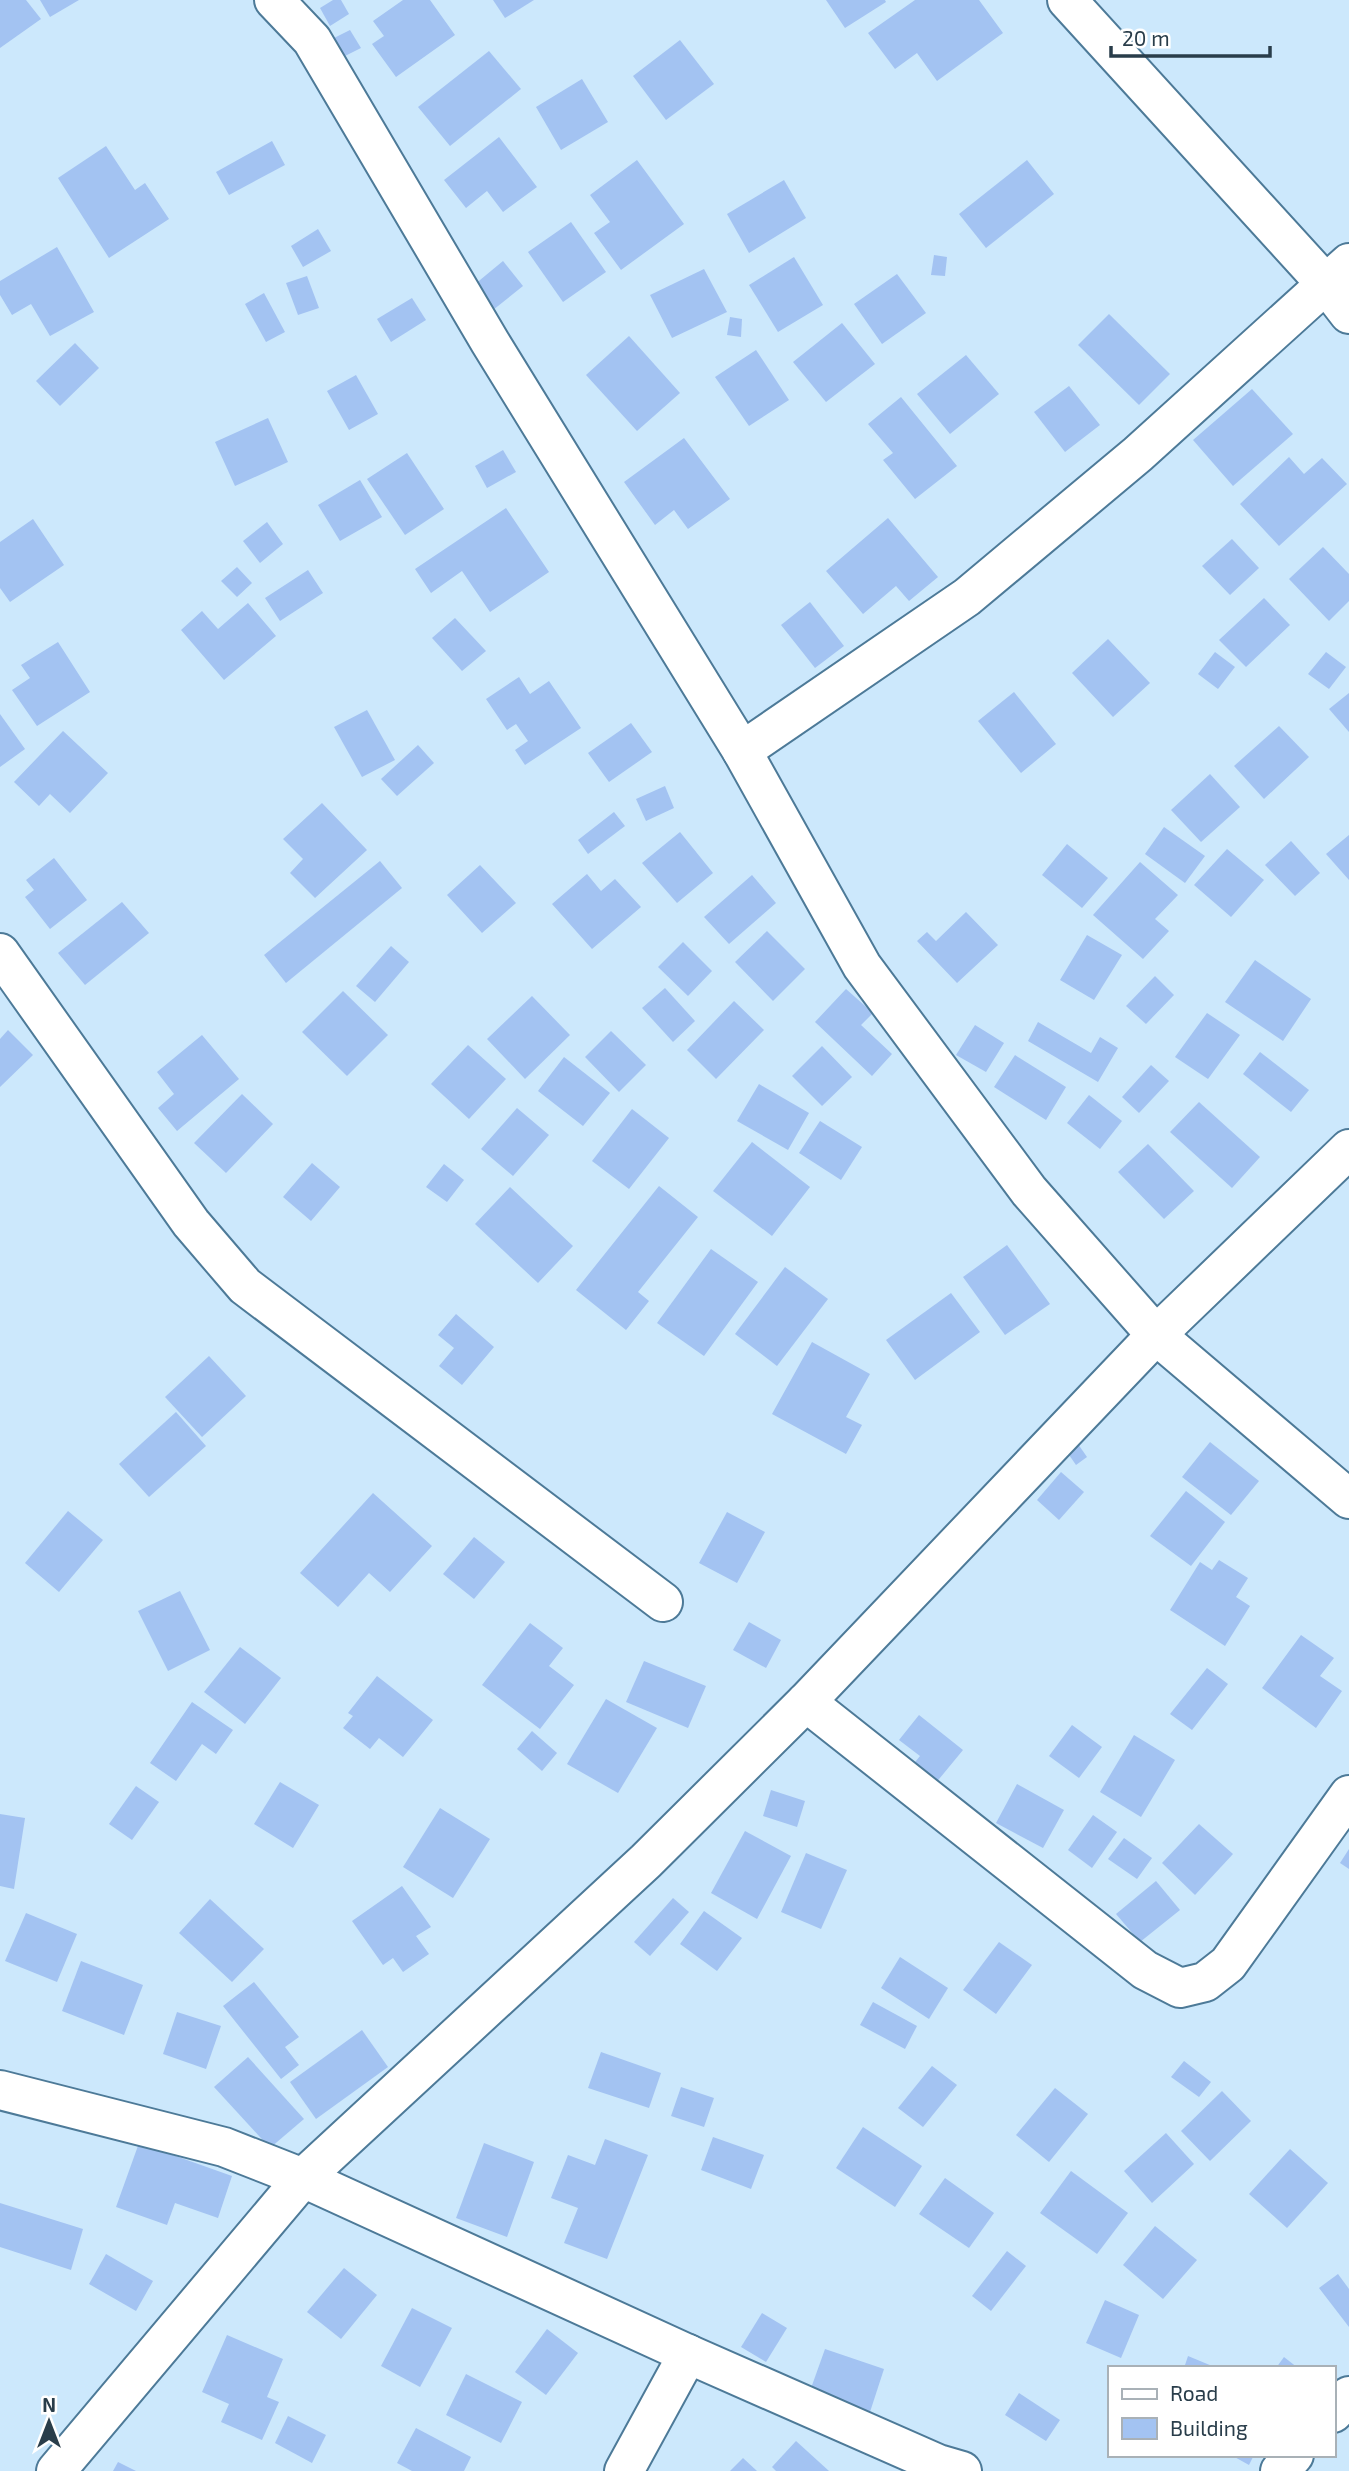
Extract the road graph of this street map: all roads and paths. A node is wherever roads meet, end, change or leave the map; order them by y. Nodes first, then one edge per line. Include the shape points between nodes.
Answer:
1 (274, 0) edge
2 (1067, 0) edge
3 (1337, 273) edge
4 (1349, 314) edge
5 (742, 751) junction
6 (0, 953) edge
7 (1349, 1149) edge
8 (1156, 1335) junction
9 (1349, 1499) edge
10 (663, 1602) dead end
11 (806, 1702) junction
12 (1349, 1796) edge
13 (0, 2090) edge
14 (303, 2178) junction
15 (688, 2354) junction
16 (1349, 2396) edge
17 (1335, 2411) edge
18 (1292, 2457) edge
19 (55, 2471) edge
20 (624, 2471) edge
21 (962, 2471) edge
22 (1280, 2471) edge

1 - 5 street via 312,40 490,342
2 - 3 street
3 - 4 street
3 - 5 street via 1138,454 967,597
5 - 8 street via 862,966 1029,1191
6 - 10 street via 191,1223 244,1286
7 - 8 street
8 - 9 street
8 - 11 street
11 - 12 street via 1145,1970 1180,1988 1205,1982 1228,1964
11 - 14 street via 646,1861
13 - 14 street via 224,2147
14 - 15 street
14 - 19 street
15 - 20 street
15 - 21 street
16 - 17 street
18 - 22 street

